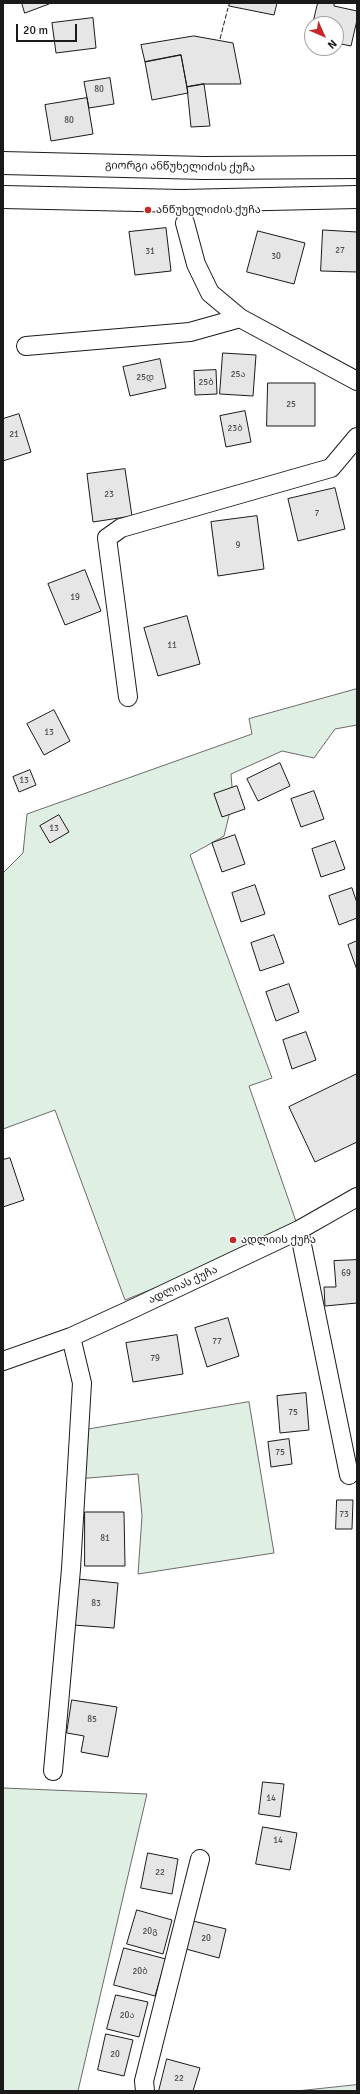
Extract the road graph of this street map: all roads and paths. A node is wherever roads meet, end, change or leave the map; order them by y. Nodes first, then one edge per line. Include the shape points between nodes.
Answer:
1 (3, 163) edge
2 (357, 167) edge
3 (3, 197) edge
4 (357, 197) edge
5 (185, 223) dead end
6 (240, 318) junction
7 (26, 346) dead end
8 (357, 381) edge
9 (357, 438) edge
10 (128, 697) dead end
11 (357, 1197) edge
12 (299, 1230) junction
13 (71, 1337) junction
14 (3, 1361) edge
15 (349, 1475) dead end
16 (53, 1771) dead end
17 (200, 1859) dead end
18 (145, 2091) edge

1 - 2 main road, გიორგი ანწუხელიძის ქუჩა via 173,168
3 - 4 main road via 182,201
5 - 6 street via 196,264 210,293
6 - 7 street via 190,332
6 - 8 street
9 - 10 street via 331,468 121,528 107,538
11 - 12 street, ადლიას ქუჩა
12 - 13 street, ადლიას ქუჩა
12 - 15 street
13 - 14 street, ადლიას ქუჩა
13 - 16 street via 82,1383 71,1569
17 - 18 street via 144,2081

